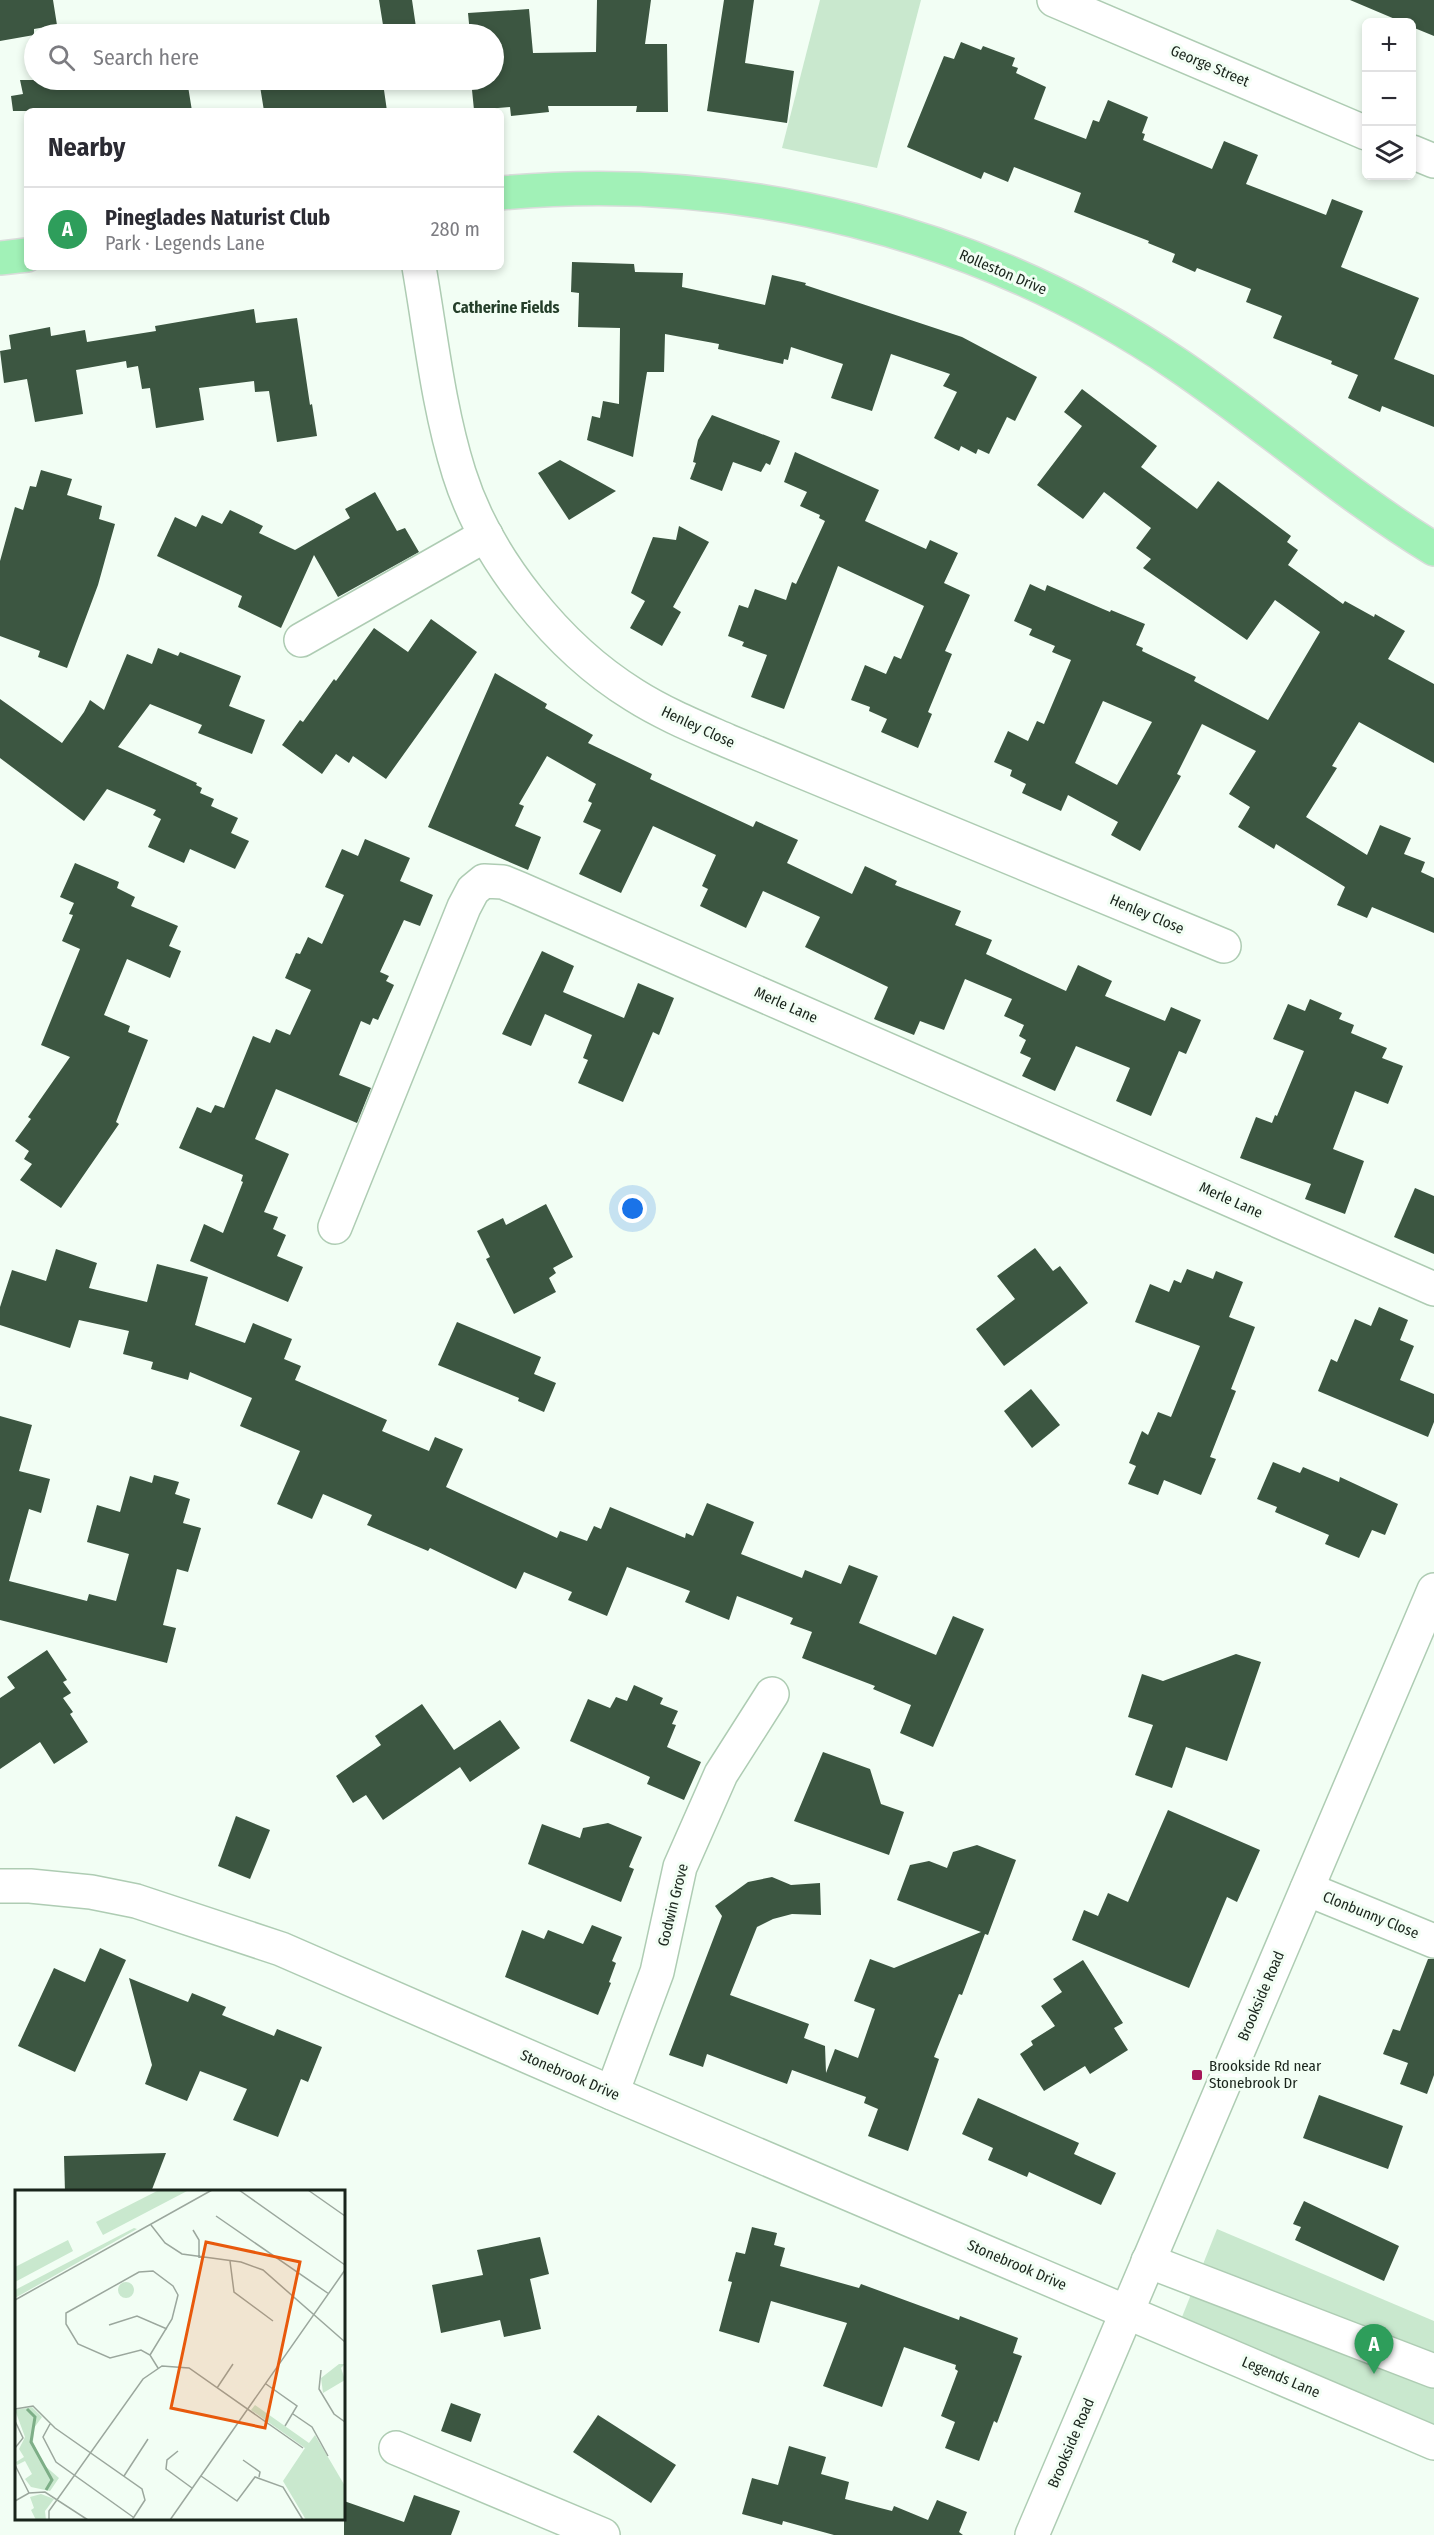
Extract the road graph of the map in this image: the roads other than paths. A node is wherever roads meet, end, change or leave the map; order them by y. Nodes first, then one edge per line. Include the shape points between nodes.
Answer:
1 (1054, 0) edge
2 (1362, 131) edge
3 (1416, 154) edge
4 (1434, 161) edge
5 (504, 193) edge
6 (24, 255) edge
7 (0, 258) edge
8 (420, 270) edge
9 (486, 536) junction
10 (1434, 549) edge
11 (301, 640) dead end
12 (1224, 946) dead end
13 (335, 1227) dead end
14 (1434, 1288) edge
15 (1434, 1590) edge
16 (772, 1694) dead end
17 (0, 1886) edge
18 (1307, 1889) junction
19 (1434, 1941) edge
20 (612, 2093) junction
21 (1148, 2261) junction
22 (1127, 2312) junction
23 (1434, 2371) edge
24 (1434, 2443) edge
25 (396, 2448) dead end
26 (603, 2535) edge
27 (1032, 2535) edge

1 - 2 street, George Street
3 - 4 street
5 - 10 main road, Rolleston Drive via 619,188 726,195 872,224 964,255 1054,294 1136,338
6 - 7 main road
8 - 9 street, Henley Close via 445,420 459,474
9 - 11 street
9 - 12 street, Henley Close via 536,608 604,674 634,695 728,741
13 - 14 street, Merle Lane via 464,907 478,885 493,881 520,889
15 - 18 street, Brookside Road
16 - 20 street, Godwin Grove via 721,1774 680,1867 657,1972
17 - 20 street, Stonebrook Drive via 91,1892 136,1901 281,1949
18 - 19 street, Clonbunny Close
18 - 21 street, Brookside Road
20 - 22 street, Stonebrook Drive
21 - 22 street, Brookside Road
21 - 23 street
22 - 24 street, Legends Lane
22 - 27 street, Brookside Road
25 - 26 street

